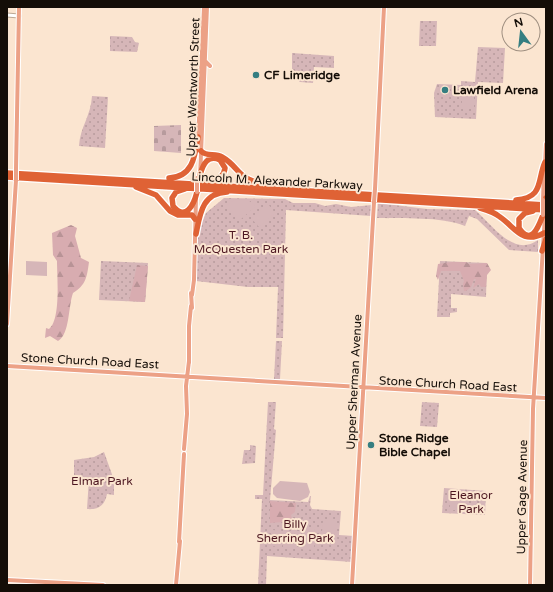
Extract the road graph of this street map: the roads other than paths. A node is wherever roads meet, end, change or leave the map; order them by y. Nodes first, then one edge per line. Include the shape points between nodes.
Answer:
1 (19, 7) edge
2 (205, 7) edge
3 (384, 7) edge
4 (7, 15) edge
5 (19, 16) junction
6 (204, 60) junction
7 (210, 66) dead end
8 (200, 86) junction
9 (203, 98) junction
10 (203, 112) junction
11 (199, 117) junction
12 (200, 137) junction
13 (546, 144) edge
14 (200, 156) junction
15 (545, 166) edge
16 (7, 173) edge
17 (7, 177) edge
18 (108, 178) junction
19 (198, 178) junction
20 (545, 179) edge
21 (120, 183) junction
22 (205, 188) junction
23 (277, 188) junction
24 (197, 192) junction
25 (289, 194) junction
26 (545, 201) edge
27 (464, 202) junction
28 (196, 212) junction
29 (545, 212) edge
30 (173, 213) junction
31 (195, 219) junction
32 (196, 234) junction
33 (544, 236) edge
34 (535, 237) junction
35 (195, 240) junction
36 (542, 247) junction
37 (7, 324) edge
38 (7, 366) edge
39 (188, 377) junction
40 (364, 389) junction
41 (535, 399) junction
42 (546, 400) edge
43 (7, 580) edge
44 (103, 585) edge
45 (177, 585) edge
46 (352, 585) edge
47 (530, 585) edge

1 - 5 main road
2 - 6 main road, Upper Wentworth Street
2 - 8 main road, Upper Wentworth Street
3 - 40 main road, Upper Sherman Avenue, bridge
4 - 5 street
5 - 37 main road, bridge via 16,180
6 - 7 main road
6 - 9 main road, Upper Wentworth Street
8 - 9 main road
8 - 11 main road, Upper Wentworth Street
9 - 10 main road, Upper Wentworth Street
10 - 11 main road
10 - 12 main road, Upper Wentworth Street
11 - 12 main road, Upper Wentworth Street
12 - 14 main road, Upper Wentworth Street
12 - 14 main road, Upper Wentworth Street
12 - 18 highway via 193,164 181,175 170,178
13 - 15 main road
14 - 19 main road, Upper Wentworth Street
14 - 23 highway via 218,155 247,180
15 - 20 main road
15 - 27 highway via 538,189 527,198
16 - 18 highway, Lincoln M. Alexander Parkway
17 - 21 highway, Lincoln M. Alexander Parkway
18 - 19 highway, Lincoln M. Alexander Parkway
19 - 19 highway via 203,164 211,158 218,159 224,166 224,172 219,179
19 - 23 highway, Lincoln M. Alexander Parkway
19 - 24 main road, Upper Wentworth Street, bridge
20 - 26 main road
21 - 22 highway, Lincoln M. Alexander Parkway
21 - 30 highway via 151,192
22 - 24 highway via 183,189 176,192 172,198 173,206 180,212 188,211 194,204
22 - 25 highway, Lincoln M. Alexander Parkway
23 - 27 highway, Lincoln M. Alexander Parkway
24 - 28 main road, Upper Wentworth Street
25 - 27 highway, Lincoln M. Alexander Parkway
25 - 32 highway via 227,192 215,195 206,201 202,208
26 - 27 highway, Lincoln M. Alexander Parkway via 531,204
26 - 29 main road, bridge
27 - 29 highway, Lincoln M. Alexander Parkway
27 - 34 highway via 500,216 523,236
28 - 30 highway via 184,215
28 - 31 main road, Upper Wentworth Street
28 - 32 main road, Upper Wentworth Street
29 - 29 highway via 535,233 524,234 519,228 518,222 522,214
29 - 33 main road
30 - 31 highway via 180,216 192,215
31 - 35 main road, Upper Wentworth Street
32 - 35 main road, Upper Wentworth Street
33 - 34 highway
33 - 36 highway
34 - 36 highway via 540,239
35 - 39 main road, Upper Wentworth Street
36 - 41 main road, Upper Gage Avenue
38 - 39 main road, Stone Church Road East
39 - 40 main road, Stone Church Road East
39 - 45 main road, Upper Wentworth Street
40 - 41 main road, Stone Church Road East
40 - 46 main road, Upper Sherman Avenue
41 - 42 main road, Stone Church Road East
41 - 47 main road, Upper Gage Avenue
43 - 44 main road

